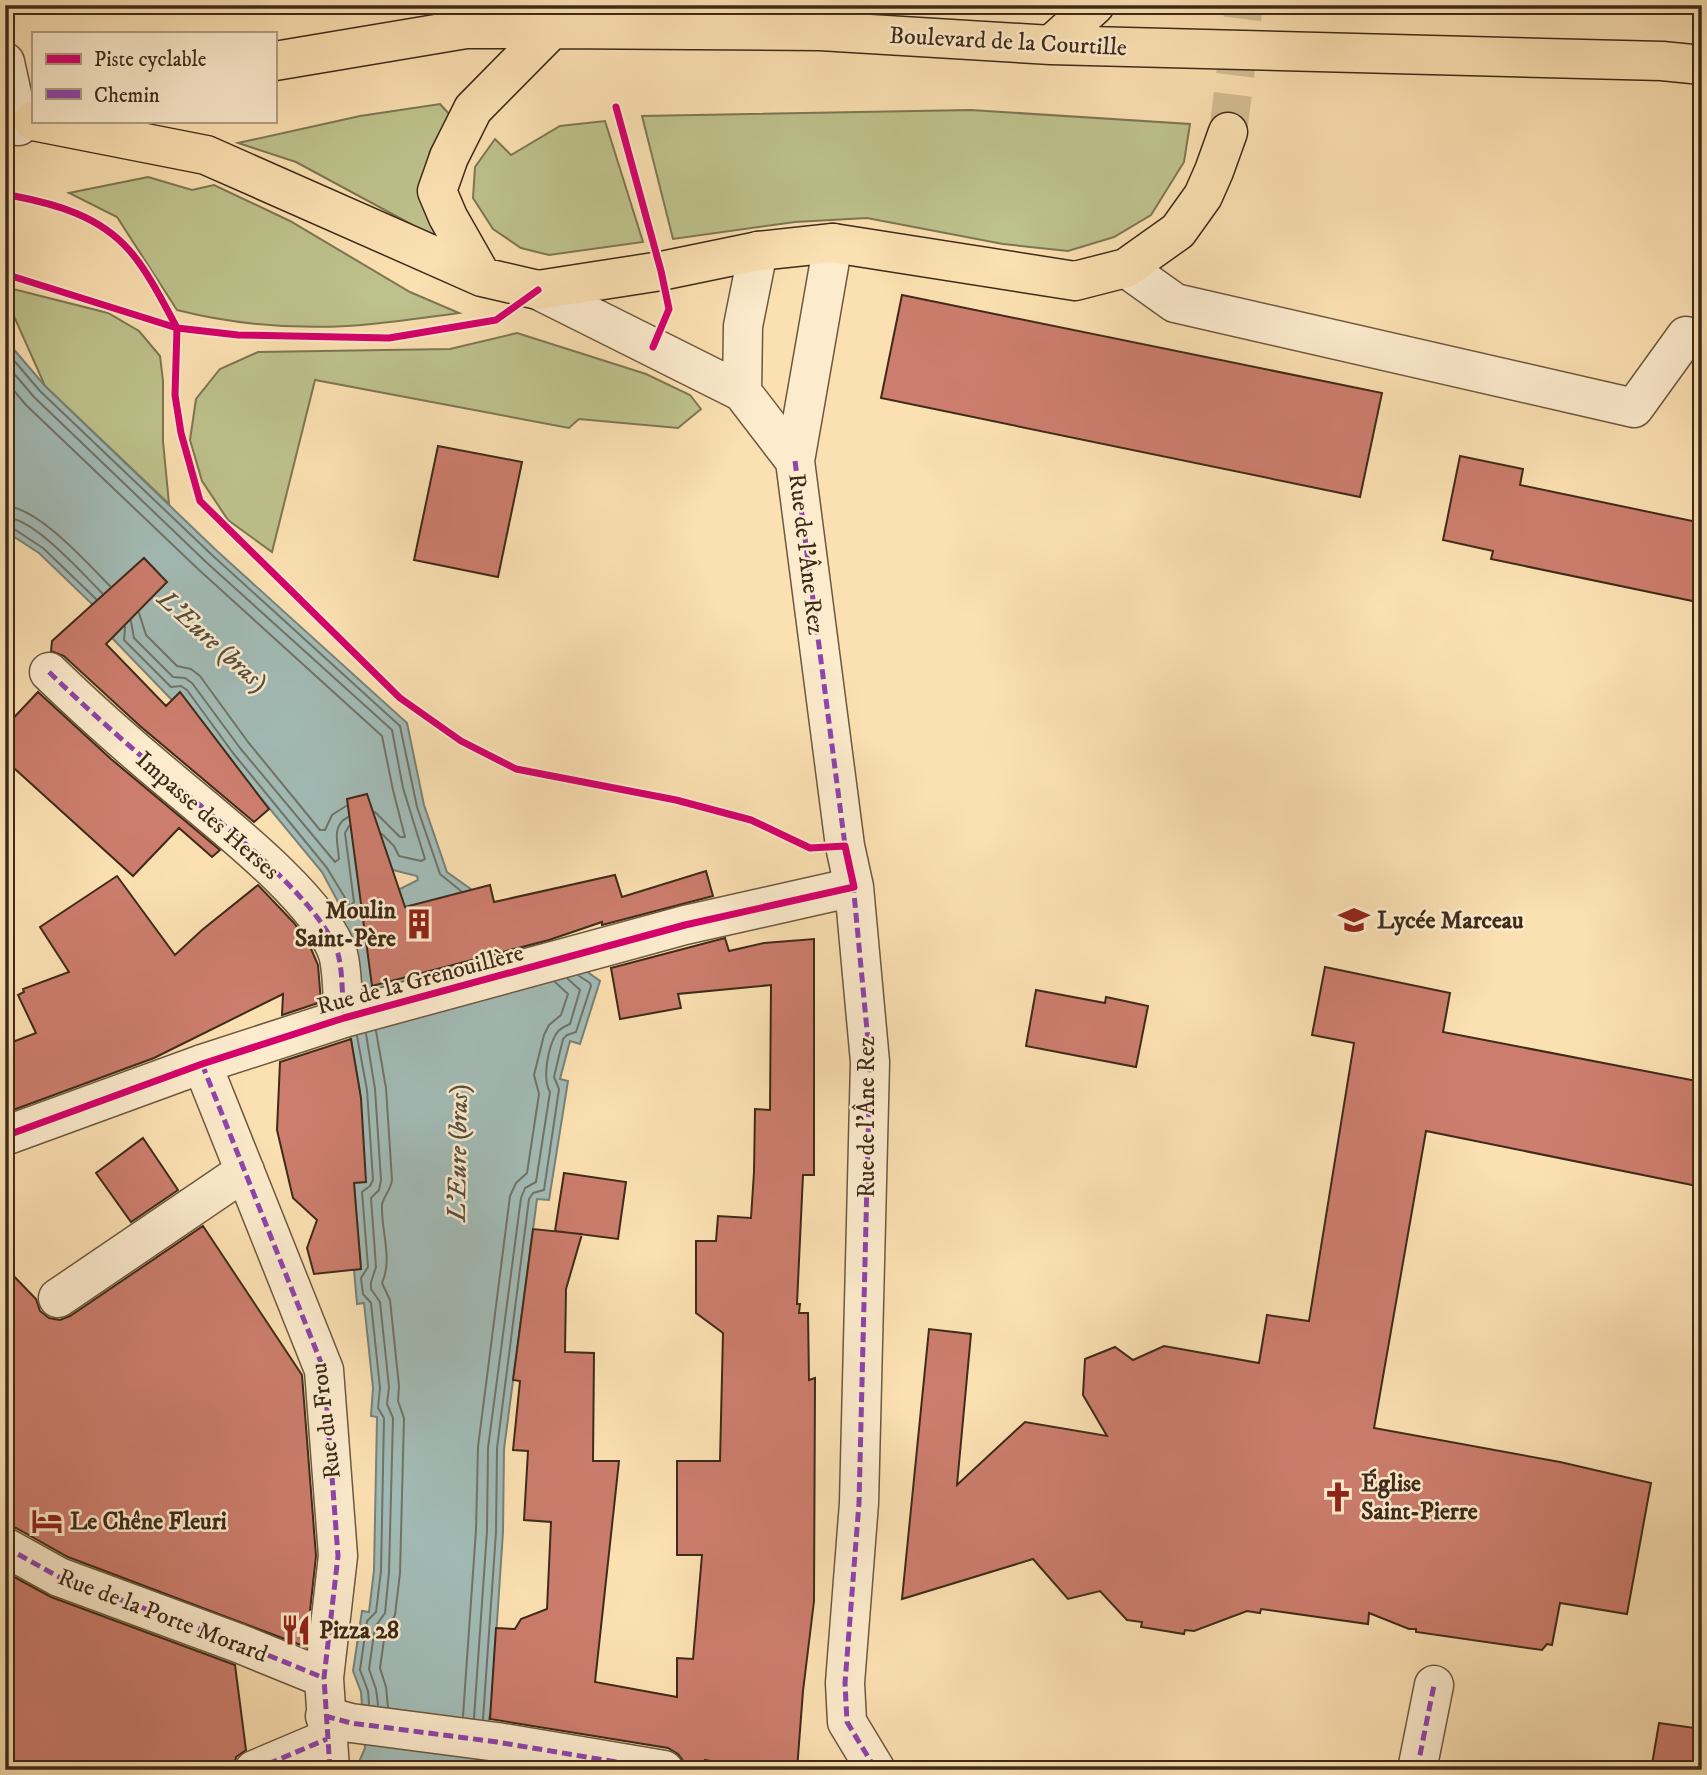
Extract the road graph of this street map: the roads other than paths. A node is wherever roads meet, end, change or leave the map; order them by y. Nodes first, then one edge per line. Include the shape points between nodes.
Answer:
1 (1095, 5) edge
2 (552, 29) junction
3 (1051, 45) junction
4 (276, 61) edge
5 (5, 62) edge
6 (1702, 65) edge
7 (23, 125) edge
8 (1228, 132) tunnel mouth
9 (833, 243) junction
10 (758, 251) junction
11 (1126, 268) junction
12 (482, 277) junction
13 (538, 290) junction
14 (1686, 336) dead end
15 (742, 392) junction
16 (795, 461) junction
17 (49, 672) dead end
18 (854, 887) junction
19 (344, 1018) junction
20 (202, 1064) junction
21 (5, 1136) edge
22 (245, 1171) junction
23 (58, 1298) dead end
24 (5, 1546) edge
25 (324, 1678) junction
26 (1434, 1685) dead end
27 (333, 1737) edge
28 (254, 1770) edge
29 (664, 1770) edge
30 (876, 1770) edge
31 (1417, 1770) edge

1 - 3 main road
2 - 3 main road, Boulevard de la Courtille via 820,31
2 - 4 main road, Boulevard de la Courtille via 466,29
2 - 12 main road via 473,109 437,191
3 - 6 main road, Boulevard de la Courtille
5 - 7 street
7 - 12 main road via 206,155
8 - 11 main road via 1203,196 1178,232
9 - 10 main road
9 - 11 main road via 1075,281
9 - 16 street, Rue de l'Âne Rez
10 - 13 main road
10 - 15 street via 743,326
11 - 14 street via 1175,303 1634,408
12 - 13 main road
13 - 15 street, Rue de l'Âne Rez
15 - 16 street, Rue de l'Âne Rez
16 - 18 street, Rue de l'Âne Rez
17 - 19 street, Impasse des Herses via 299,897 338,954
18 - 19 street, Rue de la Grenouillère via 684,925
18 - 30 street, Rue de l'Âne Rez via 870,1062 859,1503 845,1683 847,1723
19 - 20 street, Rue de la Grenouillère
20 - 21 street, Rue de la Grenouillère
20 - 22 street, Rue du Frou
22 - 23 street
22 - 25 street, Rue du Frou via 324,1370 338,1556
24 - 25 street, Rue de la Porte Morard via 58,1577
25 - 27 street, Rue du Frou
26 - 31 street
27 - 28 street
27 - 29 street via 497,1742

